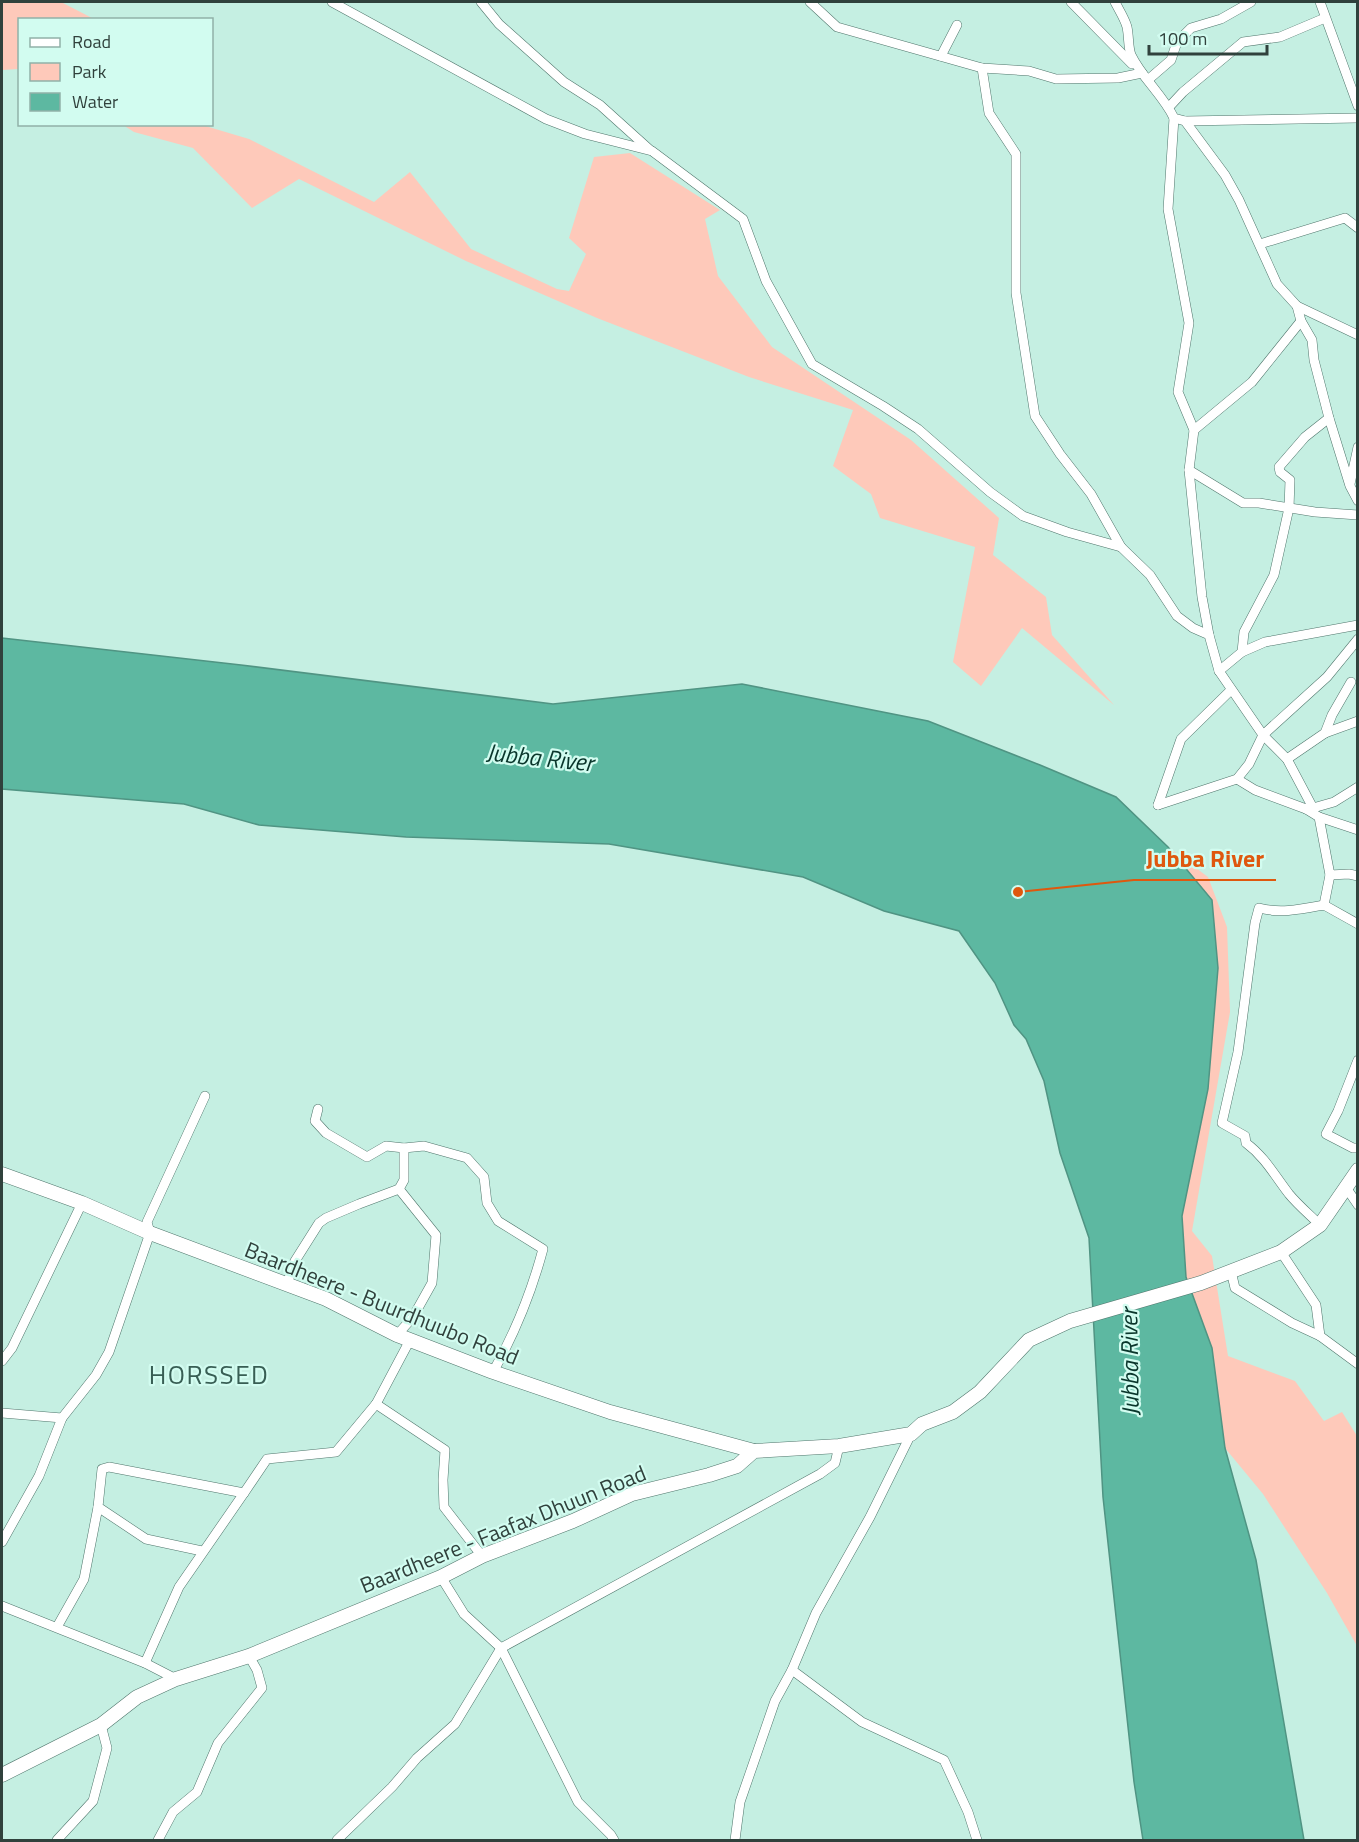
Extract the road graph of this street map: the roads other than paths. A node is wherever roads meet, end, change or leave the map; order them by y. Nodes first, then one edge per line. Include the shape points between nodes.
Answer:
1 (332, 2) edge
2 (481, 2) edge
3 (810, 2) edge
4 (1071, 2) edge
5 (1115, 2) edge
6 (1251, 2) edge
7 (1320, 2) edge
8 (1325, 18) junction
9 (957, 25) dead end
10 (941, 56) junction
11 (982, 68) junction
12 (1145, 76) junction
13 (1358, 106) edge
14 (1168, 107) junction
15 (1174, 118) junction
16 (1358, 118) edge
17 (1185, 121) junction
18 (652, 151) junction
19 (1358, 228) edge
20 (1260, 244) junction
21 (1297, 306) junction
22 (1301, 321) junction
23 (1358, 335) edge
24 (1329, 418) junction
25 (1194, 430) junction
26 (1358, 447) edge
27 (1189, 470) junction
28 (1350, 486) junction
29 (1358, 501) edge
30 (1289, 508) junction
31 (1358, 515) edge
32 (1121, 547) junction
33 (1358, 625) edge
34 (1209, 635) junction
35 (1358, 639) edge
36 (1242, 652) junction
37 (1219, 671) junction
38 (1350, 682) dead end
39 (1231, 690) junction
40 (1358, 721) edge
41 (1325, 733) junction
42 (1263, 735) junction
43 (1287, 759) junction
44 (1237, 779) junction
45 (1358, 787) edge
46 (1310, 809) junction
47 (1319, 817) junction
48 (1358, 830) edge
49 (1330, 875) junction
50 (1358, 876) edge
51 (1324, 905) junction
52 (1358, 924) edge
53 (1358, 1060) edge
54 (205, 1096) dead end
55 (318, 1109) dead end
56 (404, 1148) junction
57 (1358, 1148) edge
58 (1358, 1170) edge
59 (2, 1174) edge
60 (1345, 1186) junction
61 (399, 1189) junction
62 (82, 1203) junction
63 (1358, 1205) edge
64 (1320, 1225) junction
65 (150, 1233) junction
66 (1281, 1252) junction
67 (1231, 1271) junction
68 (287, 1284) junction
69 (397, 1335) junction
70 (1320, 1336) junction
71 (410, 1340) junction
72 (2, 1360) edge
73 (1358, 1364) edge
74 (493, 1372) junction
75 (376, 1404) junction
76 (2, 1413) edge
77 (62, 1418) junction
78 (910, 1434) junction
79 (839, 1446) junction
80 (754, 1451) junction
81 (244, 1493) junction
82 (98, 1507) junction
83 (2, 1542) edge
84 (202, 1551) junction
85 (483, 1556) junction
86 (441, 1577) junction
87 (2, 1606) edge
88 (57, 1627) junction
89 (501, 1648) junction
90 (249, 1656) junction
91 (145, 1663) junction
92 (792, 1670) junction
93 (177, 1679) junction
94 (101, 1725) junction
95 (2, 1774) edge
96 (57, 1840) edge
97 (158, 1840) edge
98 (337, 1840) edge
99 (614, 1840) edge
100 (735, 1840) edge
101 (977, 1840) edge

1 - 18 street via 546,120
2 - 18 street via 499,24 564,82 600,105
3 - 10 street via 837,27
4 - 12 street
5 - 12 street via 1127,27 1130,53
6 - 12 street via 1221,19 1191,28 1177,42 1171,60
7 - 8 street
8 - 13 street
8 - 14 street via 1280,37 1243,42
9 - 10 street
10 - 11 street
11 - 12 street via 1029,71 1056,79
11 - 32 street via 989,113 1016,154 1016,293 1035,416 1090,494
12 - 14 street
14 - 15 street
15 - 17 street
15 - 25 street via 1168,209 1189,323 1178,392
16 - 17 street
17 - 20 street via 1225,175
18 - 32 street via 743,219 766,281 812,364 918,429 1023,516
19 - 20 street via 1345,218
20 - 21 street via 1277,284
21 - 22 street
21 - 23 street
22 - 24 street via 1312,340
22 - 25 street via 1252,382
24 - 28 street
24 - 30 street via 1305,437 1279,467 1290,480
25 - 27 street
26 - 28 street
27 - 30 street via 1243,503
27 - 34 street
28 - 29 street
30 - 31 street
30 - 36 street via 1274,575 1244,632
32 - 34 street via 1150,575 1177,616
33 - 36 street via 1264,642
34 - 37 street
35 - 42 street via 1328,677
36 - 37 street
37 - 39 street
38 - 41 street
39 - 42 street
39 - 44 street via 1181,739 1158,805
40 - 41 street
41 - 43 street
42 - 43 street
42 - 44 street
43 - 46 street
44 - 46 street
45 - 46 street via 1334,802
46 - 47 street
47 - 48 street
47 - 49 street
49 - 50 street
49 - 51 street
51 - 52 street
51 - 64 street via 1271,911 1259,908 1238,1052 1222,1123 1245,1136 1246,1143
53 - 57 street via 1326,1134
54 - 65 street via 147,1222
55 - 56 street via 315,1121 326,1133 367,1157 386,1146
56 - 61 street via 405,1180
56 - 74 street via 424,1146 467,1158 484,1177 487,1203 498,1221 543,1249 533,1288
58 - 60 main road
59 - 62 main road, Baardheere - Buurdhuubo Road
60 - 63 street
60 - 64 main road
61 - 68 street via 319,1223 295,1261
61 - 69 street via 436,1235 432,1283 413,1317
62 - 65 main road, Baardheere - Buurdhuubo Road
62 - 72 street via 12,1348
64 - 66 main road
65 - 68 main road, Baardheere - Buurdhuubo Road
65 - 77 street via 109,1352
66 - 67 main road
66 - 70 street via 1316,1305
67 - 70 street via 1235,1287
67 - 78 main road via 1070,1321 1029,1340 980,1392 953,1412 922,1424
68 - 69 main road, Baardheere - Buurdhuubo Road
69 - 71 main road, Baardheere - Buurdhuubo Road
70 - 73 street
71 - 74 main road, Baardheere - Buurdhuubo Road
71 - 75 street
74 - 80 main road, Baardheere - Buurdhuubo Road via 610,1412
75 - 81 street via 336,1452 267,1459
75 - 85 street via 445,1450 444,1508
76 - 77 street
77 - 83 street via 39,1476
78 - 79 main road
78 - 92 street via 870,1517 816,1613
79 - 80 main road
79 - 89 street via 835,1463 820,1474
80 - 85 main road, Baardheere - Faafax Dhuun Road via 737,1466 632,1494
81 - 82 street via 109,1467 102,1469
81 - 84 street
82 - 84 street via 146,1539
82 - 88 street via 84,1579
84 - 91 street via 179,1587
85 - 86 main road, Baardheere - Faafax Dhuun Road
86 - 89 street via 464,1614
86 - 90 main road, Baardheere - Faafax Dhuun Road
87 - 88 street
88 - 91 street
89 - 98 street via 455,1724
89 - 99 street via 578,1802
90 - 93 main road, Baardheere - Faafax Dhuun Road
90 - 97 street via 262,1688 218,1743 197,1792 173,1812
91 - 93 street
92 - 100 street via 776,1701 740,1802
92 - 101 street via 862,1722 944,1760
93 - 94 main road, Baardheere - Faafax Dhuun Road via 137,1697
94 - 95 main road, Baardheere - Faafax Dhuun Road
94 - 96 street via 106,1748 93,1801

